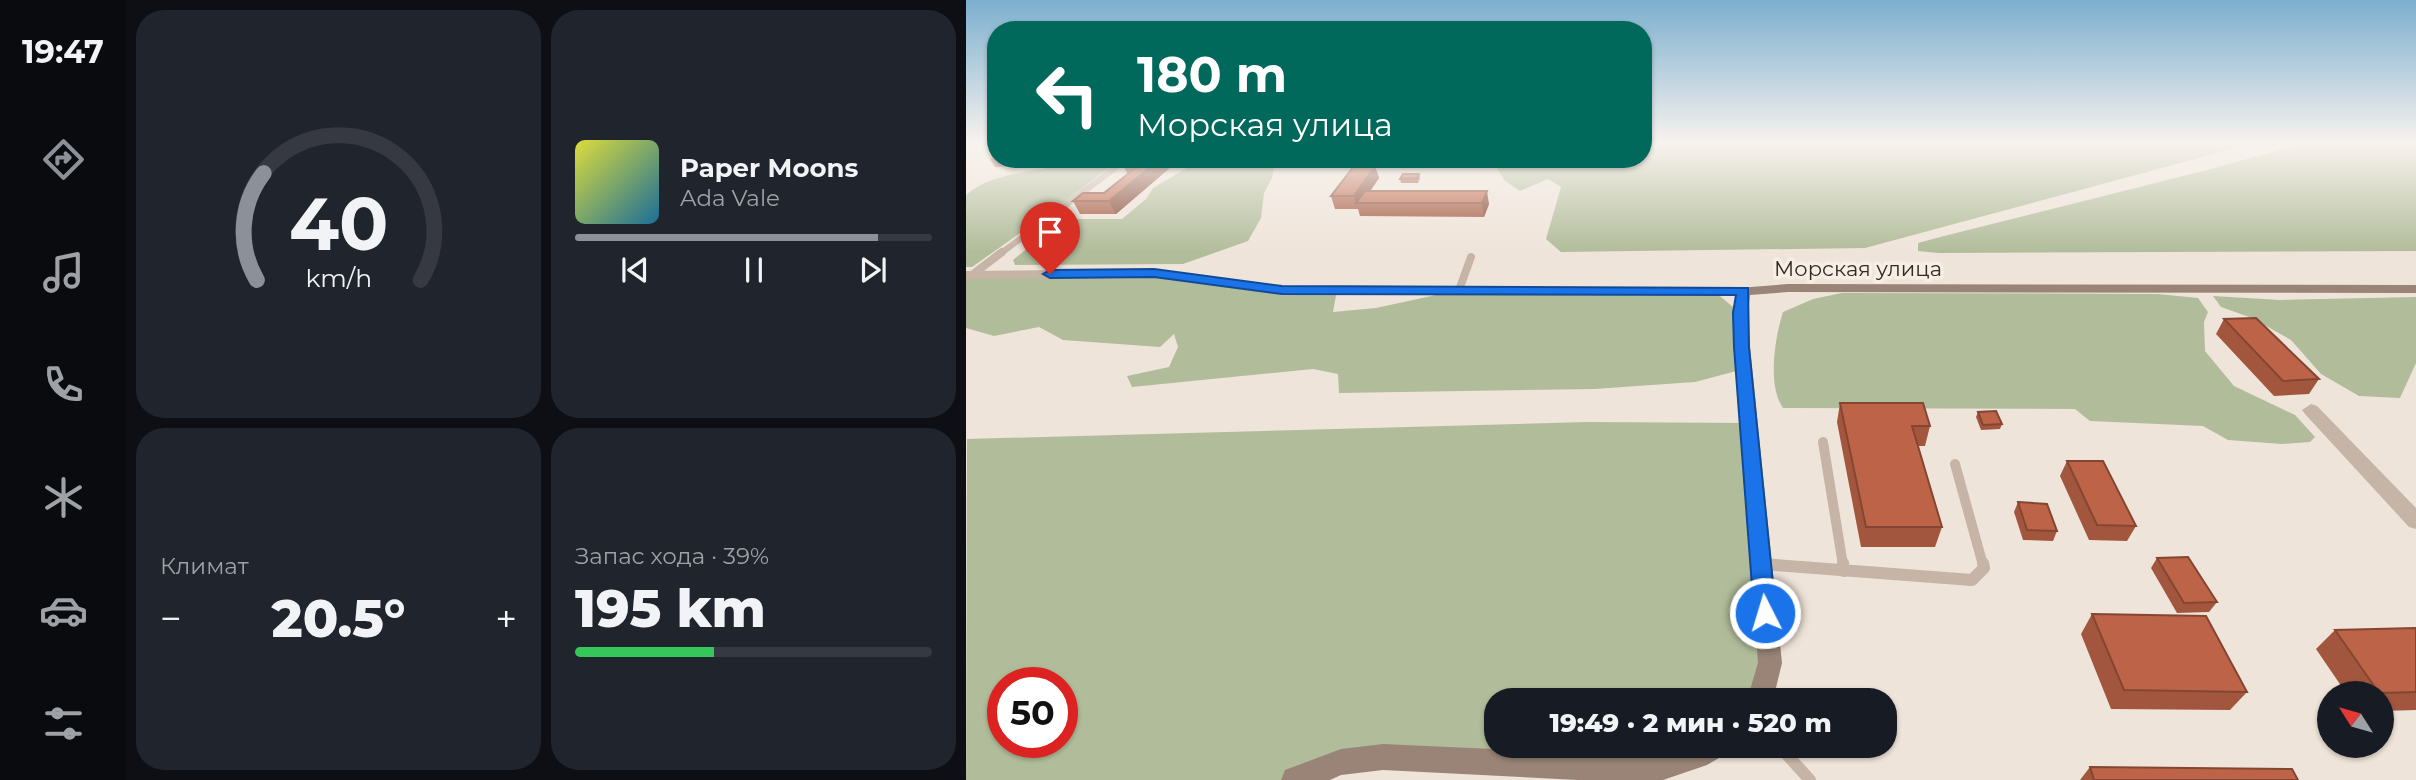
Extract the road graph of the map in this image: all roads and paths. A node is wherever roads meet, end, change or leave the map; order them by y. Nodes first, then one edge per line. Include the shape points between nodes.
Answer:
1 (1099, 179) edge
2 (1471, 257) dead end
3 (969, 275) edge
4 (2416, 289) edge
5 (1460, 290) junction
6 (1743, 291) junction
7 (2311, 410) dead end
8 (1823, 442) dead end
9 (1955, 464) dead end
10 (2416, 522) edge
11 (1761, 564) junction
12 (1844, 571) junction
13 (1763, 688) edge
14 (1691, 758) edge
15 (1790, 758) edge
16 (1294, 780) edge
17 (1810, 780) edge

1 - 3 lane
2 - 5 lane
3 - 5 street, Морская улица via 1154,273 1282,290
4 - 6 main road, Морская улица
5 - 6 street, Морская улица
6 - 11 main road via 1742,347
7 - 10 street
8 - 12 lane
9 - 12 lane via 1984,568 1972,580
11 - 12 lane
11 - 13 main road via 1770,663
14 - 16 main road via 1651,770 1383,757 1341,762
15 - 17 lane

